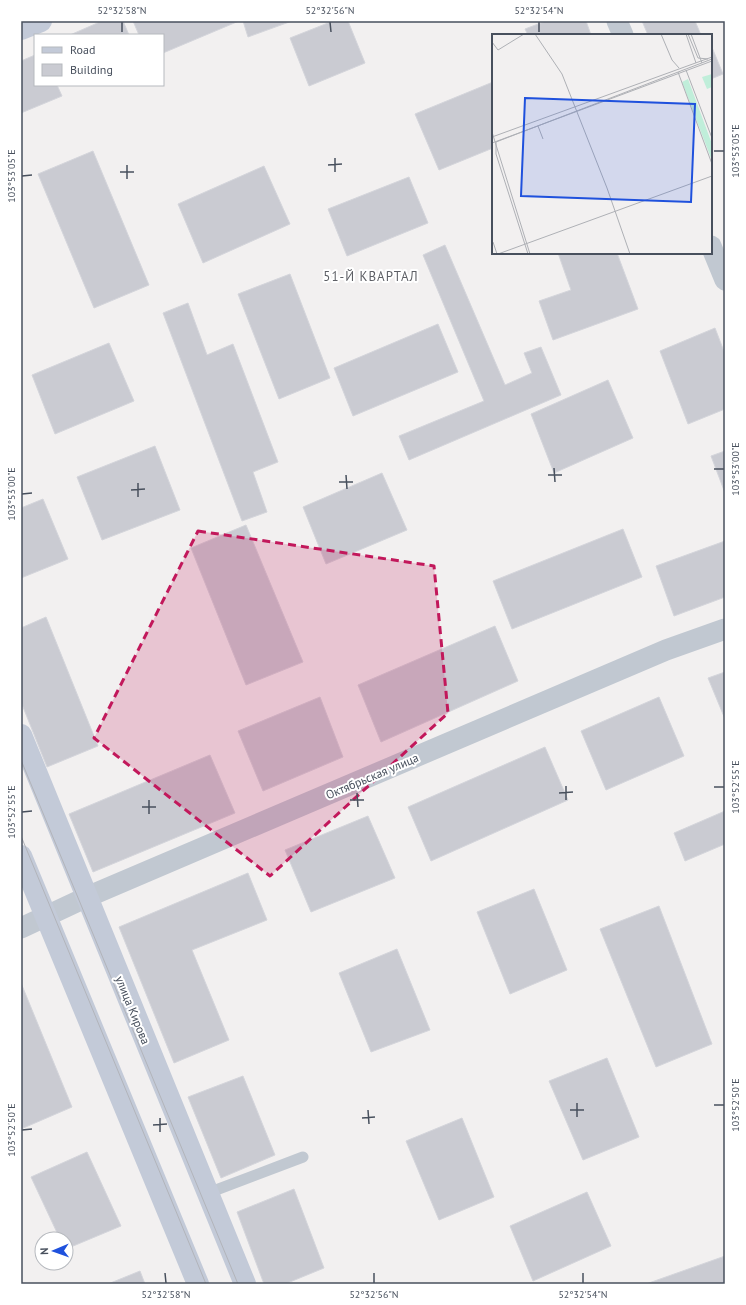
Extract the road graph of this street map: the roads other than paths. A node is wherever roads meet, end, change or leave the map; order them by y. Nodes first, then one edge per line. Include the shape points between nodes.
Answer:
1 (40, 21) edge
2 (617, 21) edge
3 (21, 29) edge
4 (623, 34) edge
5 (712, 248) edge
6 (725, 280) edge
7 (725, 629) edge
8 (21, 735) edge
9 (21, 856) edge
10 (87, 897) junction
11 (46, 917) junction
12 (21, 928) edge
13 (303, 1157) dead end
14 (208, 1193) junction
15 (198, 1284) edge
16 (245, 1284) edge

1 - 3 street
2 - 4 street
5 - 6 street
7 - 10 street, Октябрьская улица via 666,650
8 - 10 street, улица Кирова
9 - 11 street
10 - 11 street, Октябрьская улица
10 - 14 street, улица Кирова
11 - 12 street, Октябрьская улица
11 - 15 street
13 - 14 lane
14 - 16 street, улица Кирова

